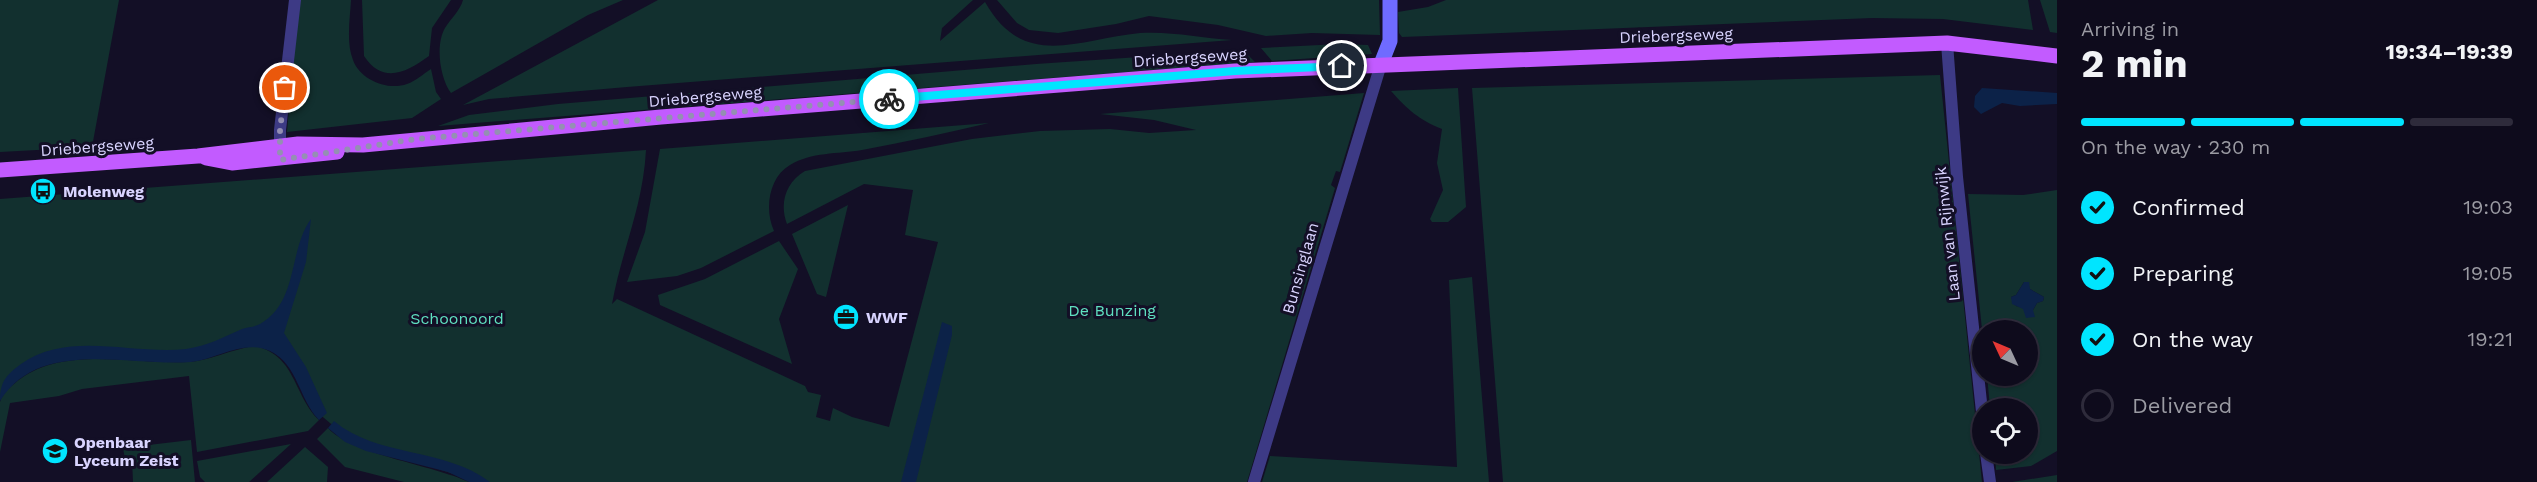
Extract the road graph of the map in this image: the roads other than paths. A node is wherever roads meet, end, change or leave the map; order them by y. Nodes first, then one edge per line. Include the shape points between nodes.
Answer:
1 (295, 0) edge
2 (1390, 0) edge
3 (1947, 43) junction
4 (2057, 56) edge
5 (1381, 64) junction
6 (280, 153) junction
7 (0, 170) edge
8 (1981, 398) edge
9 (1987, 464) edge
10 (1254, 482) edge
11 (1989, 482) edge

1 - 6 street
2 - 5 street via 1390,41
3 - 4 main road, Driebergseweg
3 - 5 main road, Driebergseweg
3 - 8 street, Laan van Rijnwijk
5 - 6 main road, Driebergseweg via 1223,72 661,117 363,146 331,154
5 - 10 street, Bunsinglaan
6 - 7 main road, Driebergseweg via 232,163 198,156
9 - 11 street

